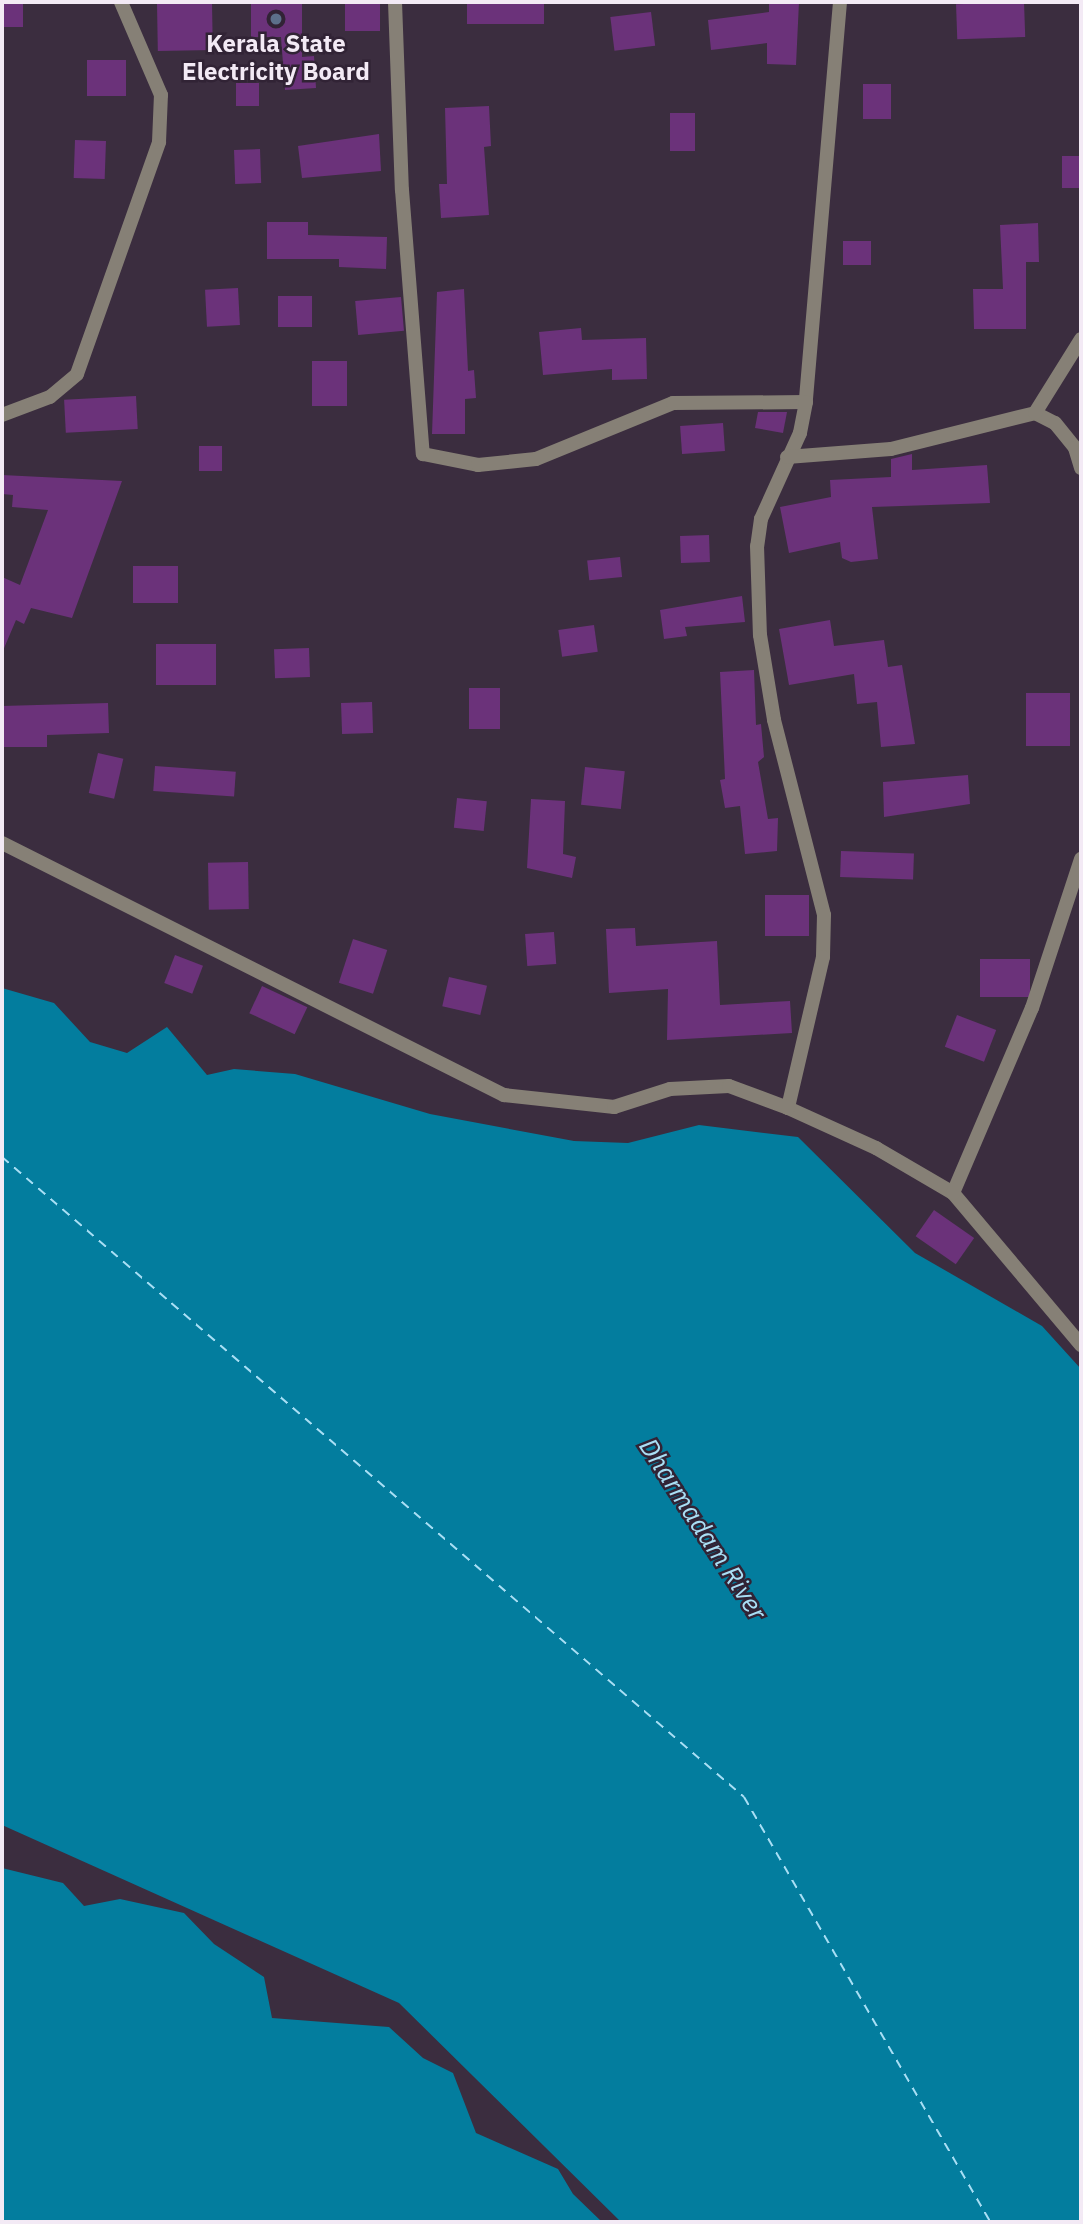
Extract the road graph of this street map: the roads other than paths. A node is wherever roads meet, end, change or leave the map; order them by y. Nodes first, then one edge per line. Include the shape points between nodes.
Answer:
1 (121, 2) edge
2 (396, 2) edge
3 (840, 2) edge
4 (1081, 340) edge
5 (806, 402) junction
6 (1035, 412) junction
7 (2, 415) edge
8 (787, 457) junction
9 (1081, 468) edge
10 (2, 843) edge
11 (1081, 859) edge
12 (788, 1108) junction
13 (953, 1193) junction
14 (1081, 1345) edge

1 - 7 street via 161,95 159,142 77,374 50,397
2 - 5 street via 402,190 423,454 478,465 536,459 673,403
3 - 5 street
4 - 6 street
5 - 8 street
6 - 8 street via 891,449
6 - 9 street via 1055,423 1075,448
8 - 12 street via 761,519 756,584 774,720 824,915 824,939
10 - 12 street via 504,1095 614,1107 670,1089 730,1086
11 - 13 street via 1032,1008
12 - 13 street via 876,1148
13 - 14 street

